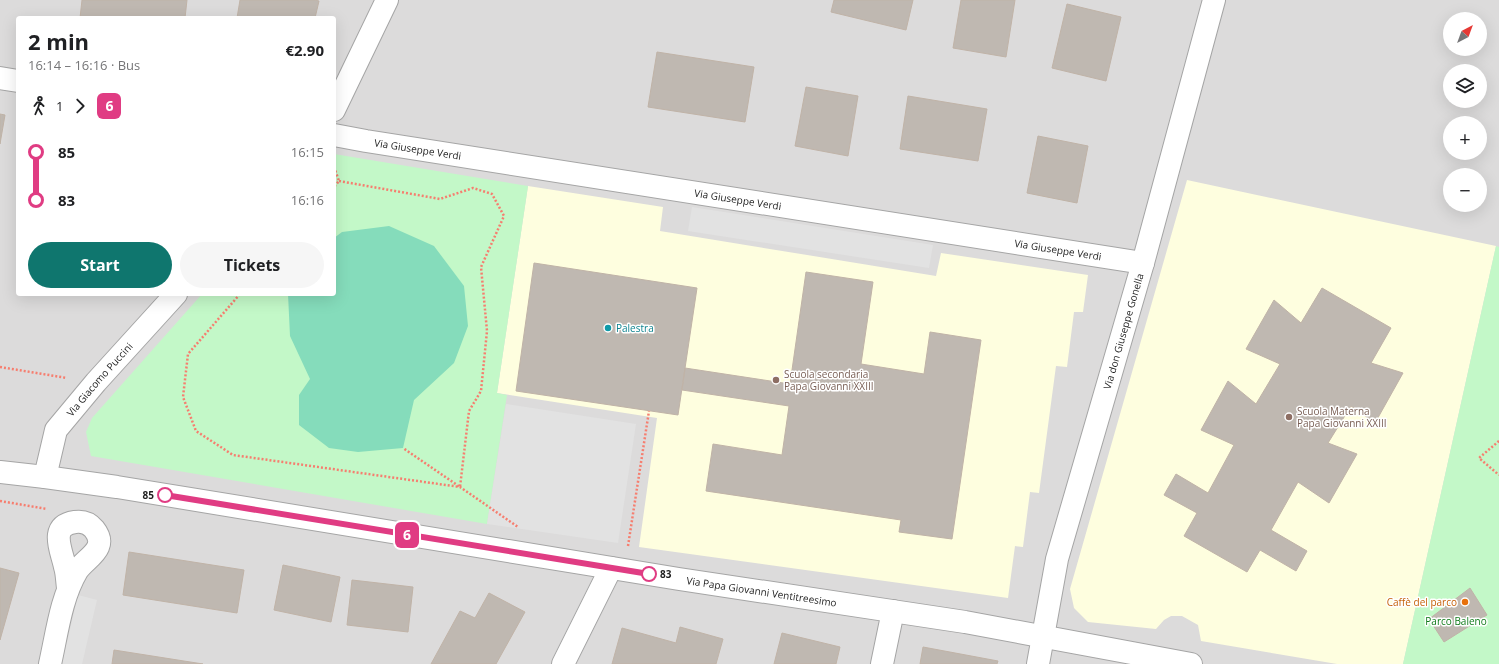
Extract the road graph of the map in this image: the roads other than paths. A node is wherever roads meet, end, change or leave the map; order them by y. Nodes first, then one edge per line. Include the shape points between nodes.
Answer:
1 (387, 0) edge
2 (1214, 0) edge
3 (0, 78) edge
4 (16, 81) edge
5 (336, 106) edge
6 (336, 135) edge
7 (1143, 263) junction
8 (174, 296) edge
9 (0, 472) edge
10 (45, 477) junction
11 (618, 569) junction
12 (68, 588) dead end
13 (893, 611) junction
14 (1042, 636) junction
15 (50, 664) edge
16 (563, 664) edge
17 (882, 664) edge
18 (1038, 664) edge
19 (1191, 664) edge

1 - 5 street
2 - 7 street, Via don Giuseppe Gonella
3 - 4 street
6 - 7 street, Via Giuseppe Verdi
7 - 14 street, Via don Giuseppe Gonella via 1057,559
8 - 10 street, Via Giacomo Puccini via 56,430
9 - 10 street, Via Papa Giovanni Ventitreesimo
10 - 11 street, Via Papa Giovanni Ventitreesimo
11 - 13 street, Via Papa Giovanni Ventitreesimo
11 - 16 street
12 - 15 street
13 - 14 street, Via Papa Giovanni Ventitreesimo
13 - 17 street
14 - 18 street, Via don Giuseppe Gonella
14 - 19 street, Via Papa Giovanni Ventitreesimo

